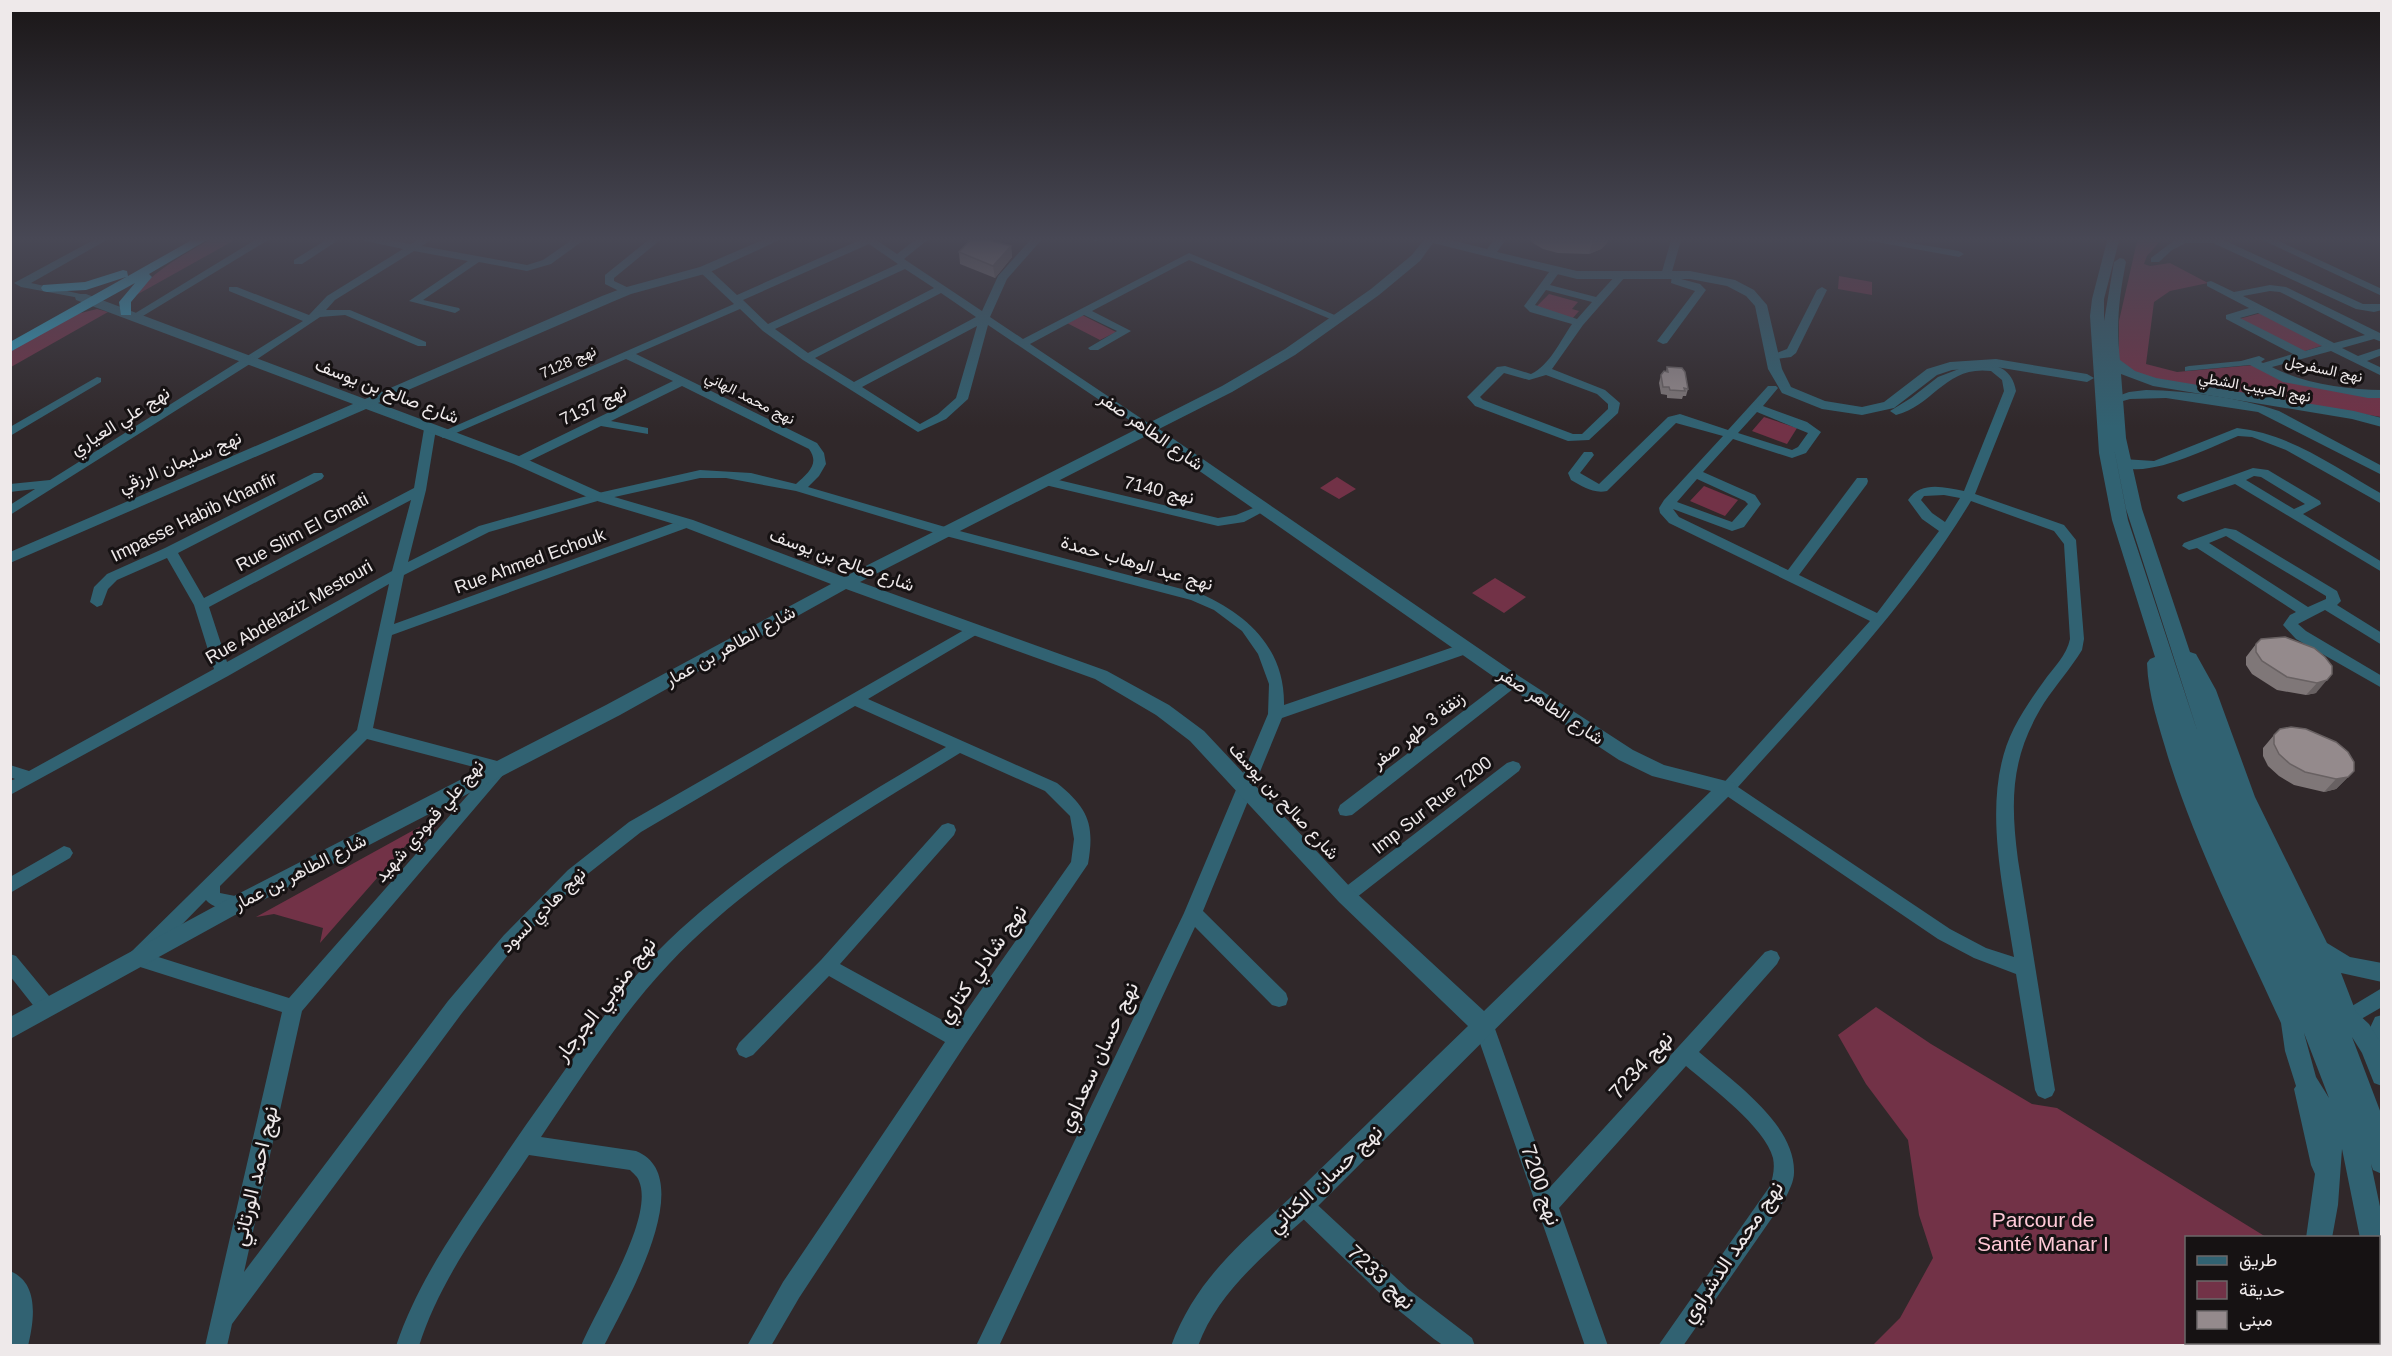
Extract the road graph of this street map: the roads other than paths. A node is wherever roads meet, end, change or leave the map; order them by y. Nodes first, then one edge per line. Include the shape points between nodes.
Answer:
1 (126, 300) edge
2 (156, 300) edge
3 (266, 300) edge
4 (328, 300) edge
5 (415, 300) edge
6 (605, 300) edge
7 (741, 300) edge
8 (825, 300) edge
9 (919, 300) edge
10 (961, 300) edge
11 (992, 300) edge
12 (1104, 300) edge
13 (1294, 300) edge
14 (1364, 300) edge
15 (1532, 300) edge
16 (1693, 300) edge
17 (1757, 300) edge
18 (1817, 300) edge
19 (2098, 300) edge
20 (2114, 300) edge
21 (2243, 300) edge
22 (2305, 300) edge
23 (2345, 300) edge
24 (94, 301) junction
25 (1599, 301) edge
26 (737, 302) junction
27 (2382, 307) edge
28 (2259, 309) junction
29 (455, 310) dead end
30 (1083, 311) junction
31 (130, 315) junction
32 (315, 317) junction
33 (985, 317) junction
34 (1339, 319) junction
35 (1580, 323) junction
36 (767, 329) junction
37 (16, 334) edge
38 (2379, 337) edge
39 (1663, 340) dead end
40 (1023, 343) junction
41 (422, 344) dead end
42 (2332, 347) junction
43 (10, 348) edge
44 (1094, 348) dead end
45 (2290, 349) junction
46 (2382, 351) edge
47 (626, 354) junction
48 (2303, 355) junction
49 (807, 358) junction
50 (249, 360) junction
51 (2358, 360) junction
52 (2107, 362) junction
53 (1774, 363) junction
54 (2256, 364) junction
55 (1956, 366) junction
56 (2189, 369) dead end
57 (1543, 370) junction
58 (2382, 373) edge
59 (2087, 378) dead end
60 (98, 380) dead end
61 (683, 381) junction
62 (2123, 382) dead end
63 (854, 387) junction
64 (1778, 389) junction
65 (1905, 392) junction
66 (2382, 394) edge
67 (2116, 399) junction
68 (365, 403) junction
69 (1755, 407) junction
70 (1896, 411) junction
71 (600, 422) junction
72 (2382, 424) edge
73 (1147, 428) junction
74 (644, 431) dead end
75 (10, 432) edge
76 (436, 432) junction
77 (1733, 433) junction
78 (1588, 455) dead end
79 (519, 461) junction
80 (2123, 463) junction
81 (2378, 469) edge
82 (1697, 474) junction
83 (318, 477) dead end
84 (2236, 479) junction
85 (1862, 481) dead end
86 (1046, 482) junction
87 (54, 484) junction
88 (10, 488) edge
89 (799, 488) junction
90 (420, 490) junction
91 (1968, 496) junction
92 (599, 497) junction
93 (2183, 498) dead end
94 (2382, 500) edge
95 (1669, 503) junction
96 (1263, 508) junction
97 (10, 511) edge
98 (2294, 514) junction
99 (687, 523) junction
100 (1947, 530) junction
101 (947, 532) junction
102 (170, 551) junction
103 (10, 558) edge
104 (2382, 568) edge
105 (398, 573) junction
106 (1790, 577) junction
107 (845, 583) junction
108 (97, 602) dead end
109 (201, 605) junction
110 (2327, 605) junction
111 (2308, 613) junction
112 (1879, 620) junction
113 (976, 629) junction
114 (384, 633) junction
115 (2382, 640) edge
116 (2158, 644) junction
117 (2179, 645) junction
118 (1467, 648) junction
119 (223, 672) junction
120 (1513, 681) junction
121 (2382, 683) edge
122 (856, 700) junction
123 (1276, 714) junction
124 (364, 732) junction
125 (959, 746) junction
126 (1513, 767) dead end
127 (501, 768) junction
128 (10, 771) edge
129 (30, 778) junction
130 (1245, 787) junction
131 (1727, 788) junction
132 (10, 789) edge
133 (1347, 810) dead end
134 (948, 830) dead end
135 (64, 853) dead end
136 (213, 881) junction
137 (10, 886) edge
138 (1346, 896) junction
139 (239, 903) junction
140 (1193, 913) junction
141 (2319, 949) junction
142 (1771, 957) dead end
143 (137, 958) junction
144 (10, 962) edge
145 (827, 966) junction
146 (2024, 969) junction
147 (2382, 973) edge
148 (2382, 996) edge
149 (1279, 999) dead end
150 (293, 1007) junction
151 (47, 1008) junction
152 (2348, 1017) junction
153 (2291, 1020) junction
154 (2382, 1023) edge
155 (1484, 1026) junction
156 (10, 1029) edge
157 (958, 1039) junction
158 (2372, 1045) junction
159 (746, 1049) dead end
160 (1684, 1052) junction
161 (2302, 1073) junction
162 (2382, 1075) edge
163 (2044, 1090) dead end
164 (2373, 1131) edge
165 (524, 1144) junction
166 (2382, 1162) edge
167 (2327, 1184) junction
168 (1302, 1204) junction
169 (1548, 1205) junction
170 (2319, 1236) edge
171 (2373, 1236) edge
172 (2380, 1278) edge
173 (10, 1282) edge
174 (2382, 1294) edge
175 (223, 1318) junction
176 (17, 1346) edge
177 (216, 1346) edge
178 (407, 1346) edge
179 (592, 1346) edge
180 (758, 1346) edge
181 (987, 1346) edge
182 (1184, 1346) edge
183 (1464, 1346) edge
184 (1597, 1346) edge
185 (1669, 1346) edge

1 - 31 highway
2 - 31 street
3 - 32 street
4 - 32 street, نهج علي العياري
5 - 29 street
6 - 68 street, نهج سليمان الرزقي
7 - 26 street, نهج 7128
8 - 36 street
9 - 49 street
10 - 33 street, شارع الطاهر صفر
11 - 33 street
12 - 30 street
13 - 34 street
14 - 34 street, شارع الطاهر بن عمار
15 - 35 street via 1530,308
16 - 39 street
17 - 53 street
18 - 53 street via 1792,351
19 - 52 street
20 - 52 street
21 - 28 street
22 - 38 street
23 - 27 street via 2371,309
24 - 31 street, شارع صالح بن يوسف
24 - 37 highway
24 - 43 highway
25 - 35 street
26 - 36 street
26 - 47 street, نهج 7128
28 - 42 street
28 - 45 street via 2230,317
30 - 40 street
30 - 44 street via 1125,331
31 - 50 street, شارع صالح بن يوسف
32 - 41 street via 346,312
32 - 50 street, نهج علي العياري
33 - 40 street, شارع الطاهر صفر
33 - 63 street
33 - 63 street via 962,399 927,425 913,426
34 - 73 street, شارع الطاهر بن عمار via 1227,389
35 - 57 street
36 - 49 street
38 - 42 street
40 - 73 street, شارع الطاهر صفر
42 - 48 street
42 - 51 street
45 - 48 street
45 - 54 street
46 - 51 street
47 - 61 street, نهج محمد الهاني
47 - 76 street, نهج 7128
48 - 54 street
49 - 63 street
50 - 68 street, شارع صالح بن يوسف
50 - 87 street, نهج علي العياري
51 - 58 street
52 - 65 street via 2086,372 2002,358 1954,359 1929,367
52 - 67 street
52 - 72 street via 2153,382 2344,413
52 - 116 street via 2103,433 2109,474
53 - 64 street
54 - 56 street
54 - 66 street, نهج السفرجل via 2288,380
55 - 59 street via 1996,363
55 - 65 street via 1935,370
55 - 70 street via 1939,373
57 - 57 street via 1530,377 1501,369 1473,397 1479,403 1572,438 1585,437 1614,410 1614,403 1601,392
60 - 75 street
61 - 71 street, نهج 7137
61 - 89 street, نهج محمد الهاني via 813,446 821,454 821,463
62 - 72 street, نهج الحبيب الشطي
64 - 65 street via 1822,405 1854,411 1884,408
64 - 69 street
64 - 70 street via 1807,406 1849,417 1876,417
67 - 80 street
67 - 81 street via 2151,393 2261,409
68 - 76 street, شارع صالح بن يوسف
68 - 103 street, نهج سليمان الرزقي
69 - 77 street
69 - 77 street via 1815,432 1802,450 1792,454
70 - 91 street via 1958,372 1988,367 2005,373 2010,391
71 - 74 street
71 - 79 street, نهج 7137
73 - 86 street, شارع الطاهر بن عمار
73 - 96 street, شارع الطاهر صفر
76 - 79 street, شارع صالح بن يوسف
76 - 90 street
77 - 78 street via 1685,418 1672,420 1602,488 1575,477
77 - 82 street
79 - 92 street, شارع صالح بن يوسف
80 - 94 street via 2155,465 2237,432 2247,432 2272,438
80 - 117 street via 2134,509
82 - 95 street
82 - 95 street via 1750,498 1755,504 1731,527
83 - 102 street, Impasse Habib Khanfir
84 - 93 street
84 - 98 street
84 - 98 street via 2253,472 2264,473 2315,504
85 - 106 street
86 - 96 street, نهج 7140 via 1218,522 1239,519
86 - 101 street, شارع الطاهر بن عمار
87 - 88 street
87 - 97 street, نهج علي العياري
89 - 92 street, Rue Abdelaziz Mestouri via 726,474 700,474
89 - 101 street, نهج عبد الوهاب حمدة
90 - 105 street
90 - 109 street, Rue Slim El Gmati
91 - 100 street
91 - 100 street via 1931,490 1920,492 1914,500 1927,516
91 - 146 street via 2059,528 2071,543 2075,650 2036,706 2013,748 2007,774 2004,816
92 - 99 street, شارع صالح بن يوسف
92 - 105 street, Rue Abdelaziz Mestouri via 484,529
95 - 106 street via 1666,513 1674,520
96 - 118 street, شارع الطاهر صفر
98 - 104 street
99 - 107 street, شارع صالح بن يوسف
99 - 114 street, Rue Ahmed Echouk
100 - 112 street
101 - 107 street, شارع الطاهر بن عمار
101 - 123 street, نهج عبد الوهاب حمدة via 1196,597 1219,607 1247,628 1265,653 1277,684
102 - 108 street, Impasse Habib Khanfir via 112,577 101,587
102 - 109 street
105 - 114 street
105 - 119 street, Rue Abdelaziz Mestouri
106 - 112 street
107 - 113 street, شارع صالح بن يوسف
107 - 127 street, شارع الطاهر بن عمار
109 - 119 street
110 - 111 street
110 - 111 street via 2334,601 2332,594 2239,535 2225,532 2194,544
110 - 115 street
111 - 121 street via 2295,618 2290,625
112 - 131 street
113 - 122 street, نهج هادي لسود
113 - 130 street, شارع صالح بن يوسف via 1135,691 1197,736
114 - 124 street
116 - 153 street via 2160,691 2186,782
116 - 171 street via 2205,784 2295,981 2344,1106
117 - 141 street via 2203,680 2245,797
117 - 166 street via 2226,789 2342,1041 2374,1128
118 - 120 street, شارع الطاهر صفر
118 - 123 street
119 - 129 street, Rue Abdelaziz Mestouri
120 - 131 street, شارع الطاهر صفر via 1626,755 1659,771
120 - 133 street, زنقة 3 طهر صفر
122 - 125 street, نهج شادلي كتاري
122 - 175 street, نهج هادي لسود via 635,827 574,875 510,940 455,1007
123 - 130 street, نهج عبد الوهاب حمدة
124 - 127 street, نهج علي قمودي شهيد
124 - 136 street
125 - 157 street, نهج شادلي كتاري via 1051,787 1070,802 1082,823 1084,839 1079,864
125 - 165 street, نهج منوبي الجرجار via 795,848 730,897 673,948 620,1009
126 - 138 street, Imp Sur Rue 7200
127 - 139 street, شارع الطاهر بن عمار
127 - 150 street, نهج علي قمودي شهيد
128 - 129 street
129 - 132 street, Rue Abdelaziz Mestouri
130 - 138 street, شارع صالح بن يوسف
130 - 140 street, نهج حسان سعداوي
131 - 146 street via 1944,934
131 - 155 street, نهج حسان الكناني
134 - 145 street
135 - 137 street
136 - 139 street via 210,892 215,899
136 - 143 street
138 - 155 street, شارع صالح بن يوسف
139 - 143 street, شارع الطاهر بن عمار
140 - 149 street
140 - 181 street, نهج حسان سعداوي
141 - 147 street via 2345,965
141 - 152 street
142 - 160 street, نهج 7234
143 - 150 street
143 - 151 street, شارع الطاهر بن عمار
144 - 151 street
145 - 157 street
145 - 159 street
146 - 163 street
148 - 152 street
150 - 175 street, نهج احمد الورتاني
151 - 156 street, شارع الطاهر بن عمار
152 - 153 street via 2325,1006 2304,1004 2292,1013
152 - 158 street
153 - 161 street
154 - 158 street
155 - 168 street, نهج حسان الكناني
155 - 169 street, نهج 7200
157 - 180 street, نهج شادلي كتاري
158 - 162 street
160 - 169 street, نهج 7234
160 - 185 street, نهج محمد الدشراوي via 1772,1134 1783,1158 1784,1175 1778,1192
161 - 164 street via 2318,1103 2337,1118
161 - 167 street
164 - 167 street via 2336,1133 2331,1138
165 - 178 street, نهج منوبي الجرجار via 444,1267
165 - 179 street via 636,1161 650,1178 652,1206 644,1238
167 - 170 street
168 - 182 street, نهج حسان الكناني via 1262,1239 1210,1297 1193,1321
168 - 183 street, نهج 7233 via 1399,1295
169 - 184 street, نهج 7200
172 - 174 street
173 - 176 street via 19,1290 24,1315
175 - 177 street, نهج احمد الورتاني

